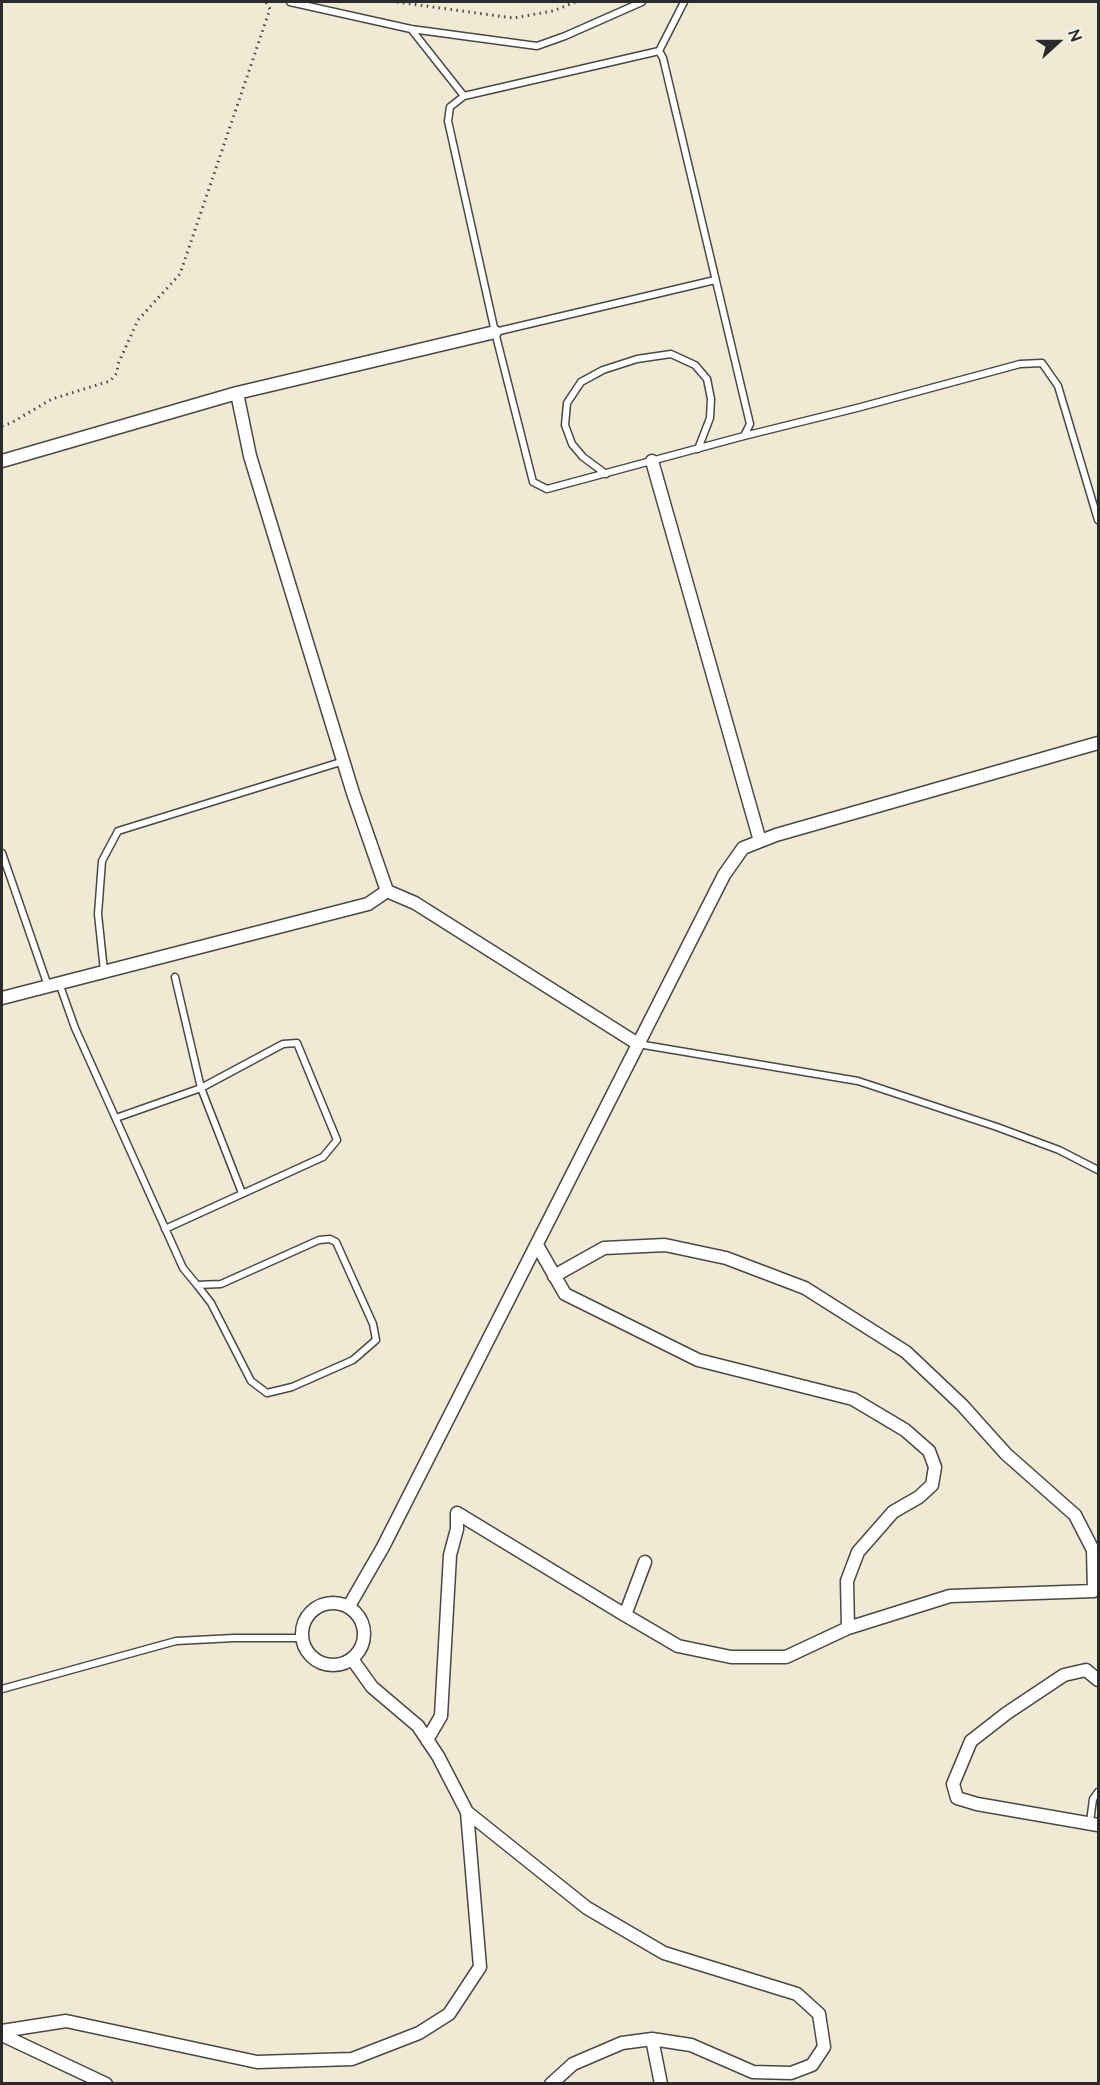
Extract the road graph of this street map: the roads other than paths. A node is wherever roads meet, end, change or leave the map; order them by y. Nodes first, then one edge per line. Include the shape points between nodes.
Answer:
1 (291, 2) edge
2 (642, 2) edge
3 (684, 2) edge
4 (411, 29) junction
5 (659, 51) junction
6 (464, 96) junction
7 (715, 280) junction
8 (495, 332) junction
9 (237, 393) junction
10 (744, 436) junction
11 (698, 449) junction
12 (2, 461) edge
13 (652, 461) junction
14 (606, 474) junction
15 (1098, 520) edge
16 (1098, 743) edge
17 (344, 761) junction
18 (760, 841) junction
19 (2, 853) edge
20 (387, 891) junction
21 (104, 972) junction
22 (175, 977) dead end
23 (53, 985) junction
24 (2, 998) edge
25 (638, 1044) junction
26 (201, 1088) junction
27 (116, 1118) junction
28 (1098, 1170) edge
29 (242, 1193) junction
30 (165, 1228) junction
31 (537, 1245) junction
32 (554, 1276) junction
33 (197, 1286) junction
34 (645, 1562) dead end
35 (349, 1606) junction
36 (625, 1615) junction
37 (848, 1628) junction
38 (302, 1638) junction
39 (352, 1659) junction
40 (1098, 1680) edge
41 (2, 1689) edge
42 (427, 1740) junction
43 (1098, 1792) edge
44 (467, 1812) junction
45 (1094, 1824) edge
46 (2, 2033) edge
47 (652, 2039) junction
48 (106, 2084) edge
49 (551, 2084) edge
50 (661, 2084) edge

1 - 4 lane
2 - 4 lane via 537,46
3 - 5 lane
4 - 6 lane
5 - 6 lane
5 - 7 lane
6 - 8 lane via 450,108 448,121
7 - 8 lane
7 - 10 lane via 750,424
8 - 9 street
8 - 14 lane via 533,482 547,489
9 - 12 street
9 - 17 street via 250,456
10 - 11 lane
10 - 15 lane via 1020,364 1042,363 1058,386
11 - 13 lane
11 - 14 lane via 710,418 707,379 695,365 671,354 637,359 581,382 567,403 565,425 572,444
13 - 14 lane
13 - 18 street
16 - 18 street
17 - 20 street
17 - 21 lane via 118,831 102,861 98,914
18 - 25 street via 743,848 724,875
19 - 23 lane
20 - 21 street via 368,904
20 - 25 street via 415,903
21 - 23 street
22 - 26 lane
23 - 24 street
23 - 27 lane
25 - 28 lane via 858,1081 998,1127
25 - 31 street
26 - 27 lane
26 - 29 lane
26 - 29 lane via 282,1044 297,1043 337,1140 322,1157
27 - 30 lane
29 - 30 lane
30 - 33 lane via 183,1268
31 - 32 street
31 - 35 street
32 - 37 street via 565,1294 698,1360 853,1399 905,1430 929,1451 935,1467 932,1485 893,1512 858,1552 847,1581
32 - 37 street via 604,1248 665,1245 726,1258 805,1288 906,1352 1006,1454 1075,1515 1093,1550 1094,1591 950,1596
33 - 33 lane via 211,1303 251,1381 267,1393 292,1387 353,1360 376,1340 373,1324 341,1252 330,1239 319,1240 221,1284
34 - 36 street
35 - 38 street via 332,1602 316,1608 304,1621
35 - 39 street via 361,1619 365,1637
36 - 37 street via 678,1646 731,1658 786,1657
36 - 42 street via 457,1513 450,1555 441,1716
38 - 39 street via 309,1655 325,1665 344,1664
38 - 41 lane via 176,1641
39 - 42 street via 372,1687 418,1726
40 - 45 street via 1086,1670 1064,1675 1007,1713 971,1741 954,1784 957,1798 977,1804
42 - 44 street
43 - 45 lane via 1093,1799
44 - 46 street via 480,1967 449,2014 419,2033 352,2059 257,2062 66,2021
44 - 47 street via 587,1908 664,1953 797,1994 819,2014 824,2047 812,2065 791,2073 753,2072 692,2045
46 - 48 street
47 - 49 street via 622,2043 573,2064
47 - 50 street

